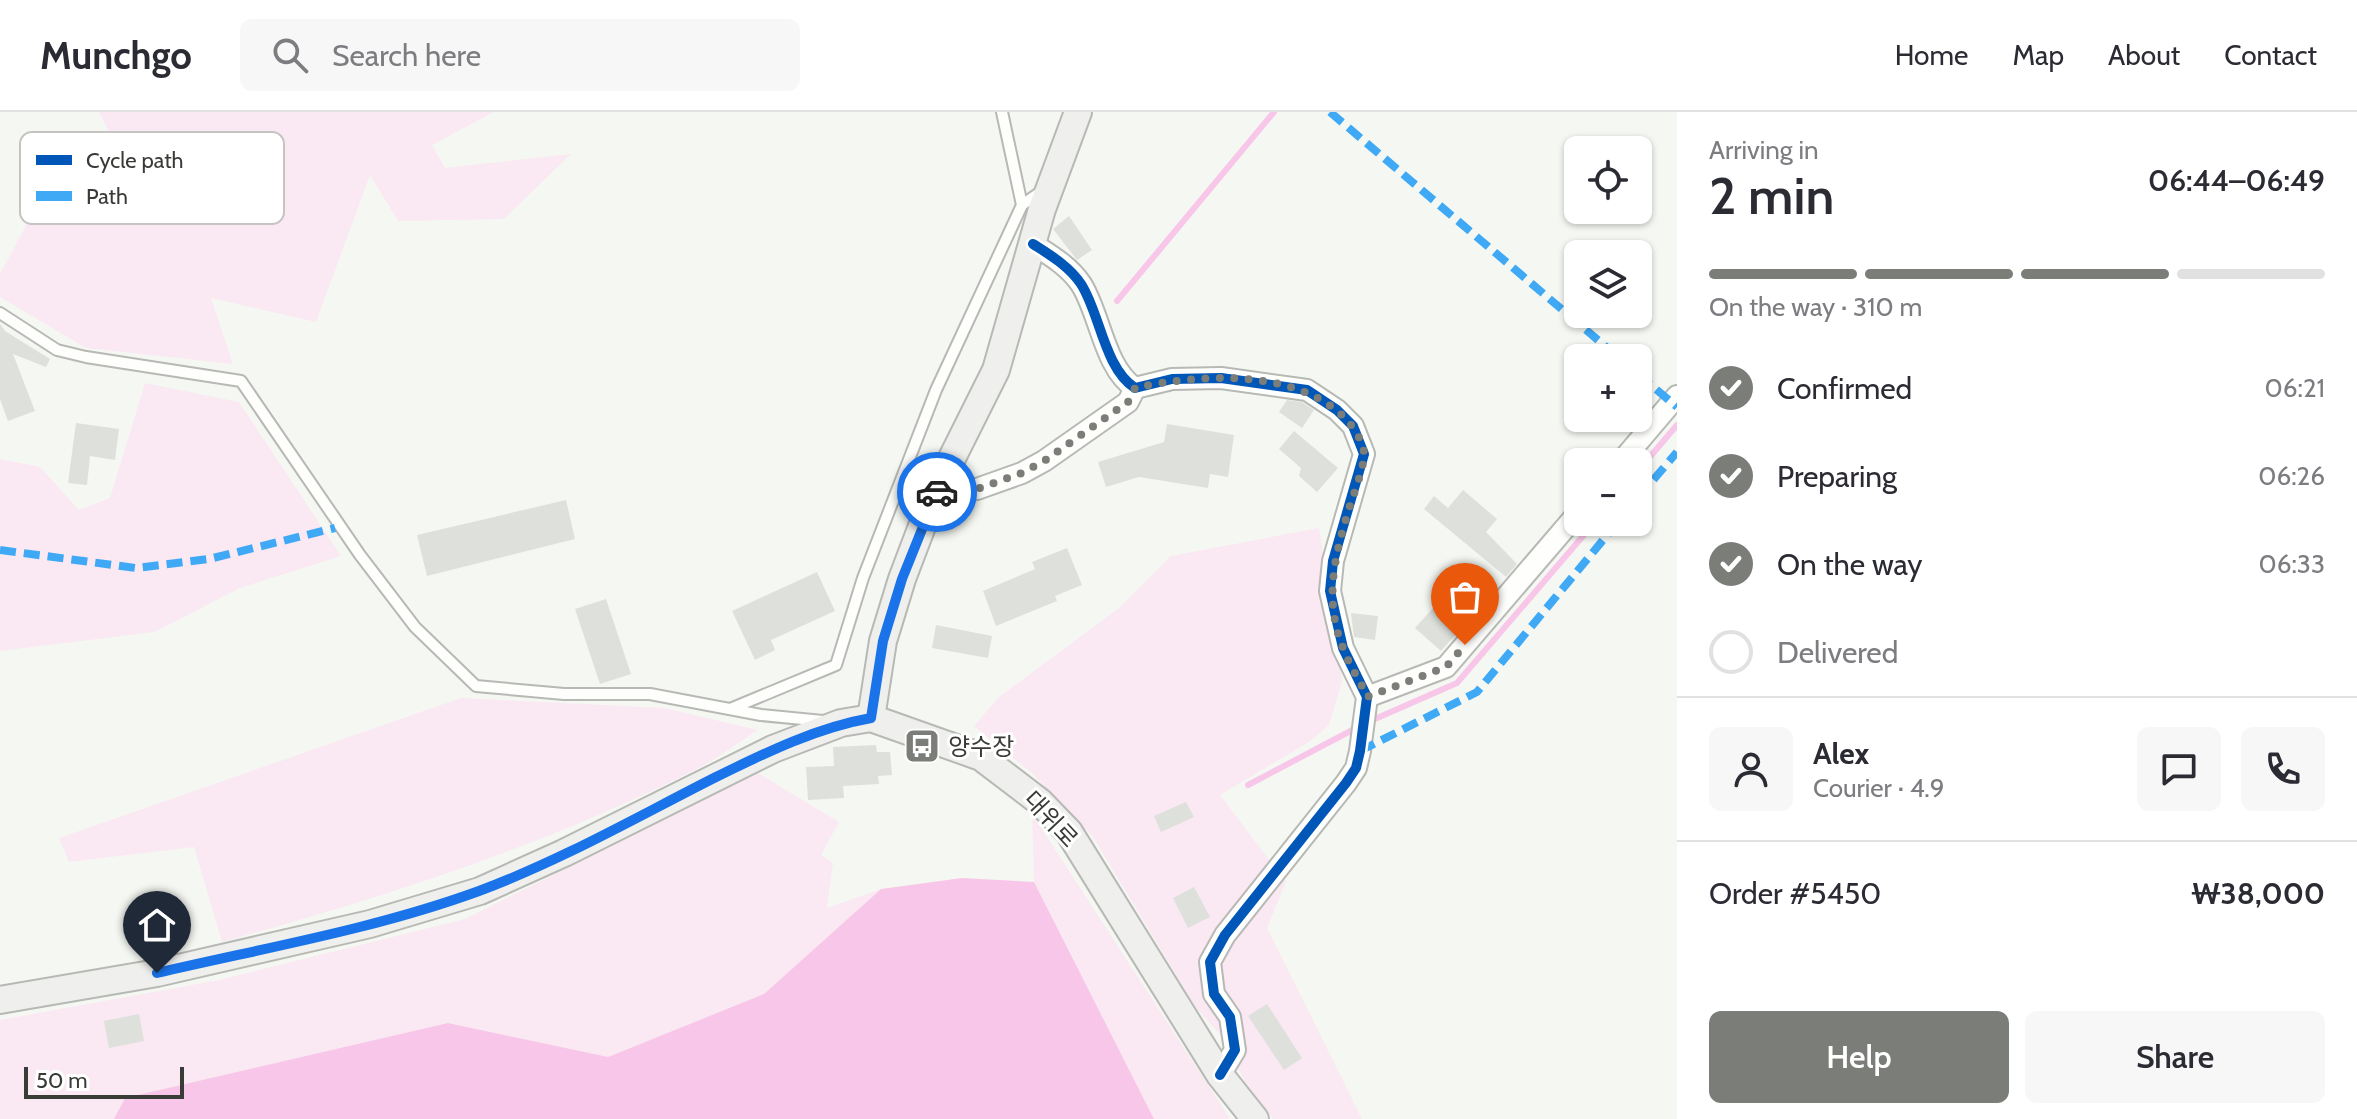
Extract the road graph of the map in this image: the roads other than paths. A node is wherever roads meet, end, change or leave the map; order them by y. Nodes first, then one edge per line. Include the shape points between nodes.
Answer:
1 (1002, 112) edge
2 (1078, 112) edge
3 (1054, 183) junction
4 (1022, 205) junction
5 (1033, 244) junction
6 (0, 313) edge
7 (1135, 388) junction
8 (1677, 396) edge
9 (1633, 448) edge
10 (935, 492) junction
11 (1564, 529) edge
12 (729, 709) junction
13 (1364, 715) junction
14 (871, 718) junction
15 (841, 723) junction
16 (0, 1000) edge
17 (1220, 1075) junction
18 (1255, 1119) edge

1 - 4 lane
2 - 3 main road
3 - 4 lane
3 - 5 main road
4 - 12 lane via 936,390 863,578 836,665
5 - 7 street via 1060,261 1081,285 1124,381
5 - 10 main road via 996,370
6 - 12 lane via 57,350 241,381 415,627 476,686 650,694
7 - 10 street via 1128,402 1044,461 977,489
7 - 13 street via 1172,379 1221,378 1307,390 1353,426 1364,454 1333,561 1330,591
8 - 9 street
10 - 14 main road via 883,641
11 - 13 street via 1446,667
12 - 15 lane
13 - 17 street via 1356,768 1225,935 1210,962 1214,994 1230,1017 1235,1050
14 - 15 main road, 대위로
14 - 17 main road, 대위로 via 981,757 1040,802 1069,832
15 - 16 main road, 대위로 via 773,749 480,891 370,924
17 - 18 main road, 대위로

